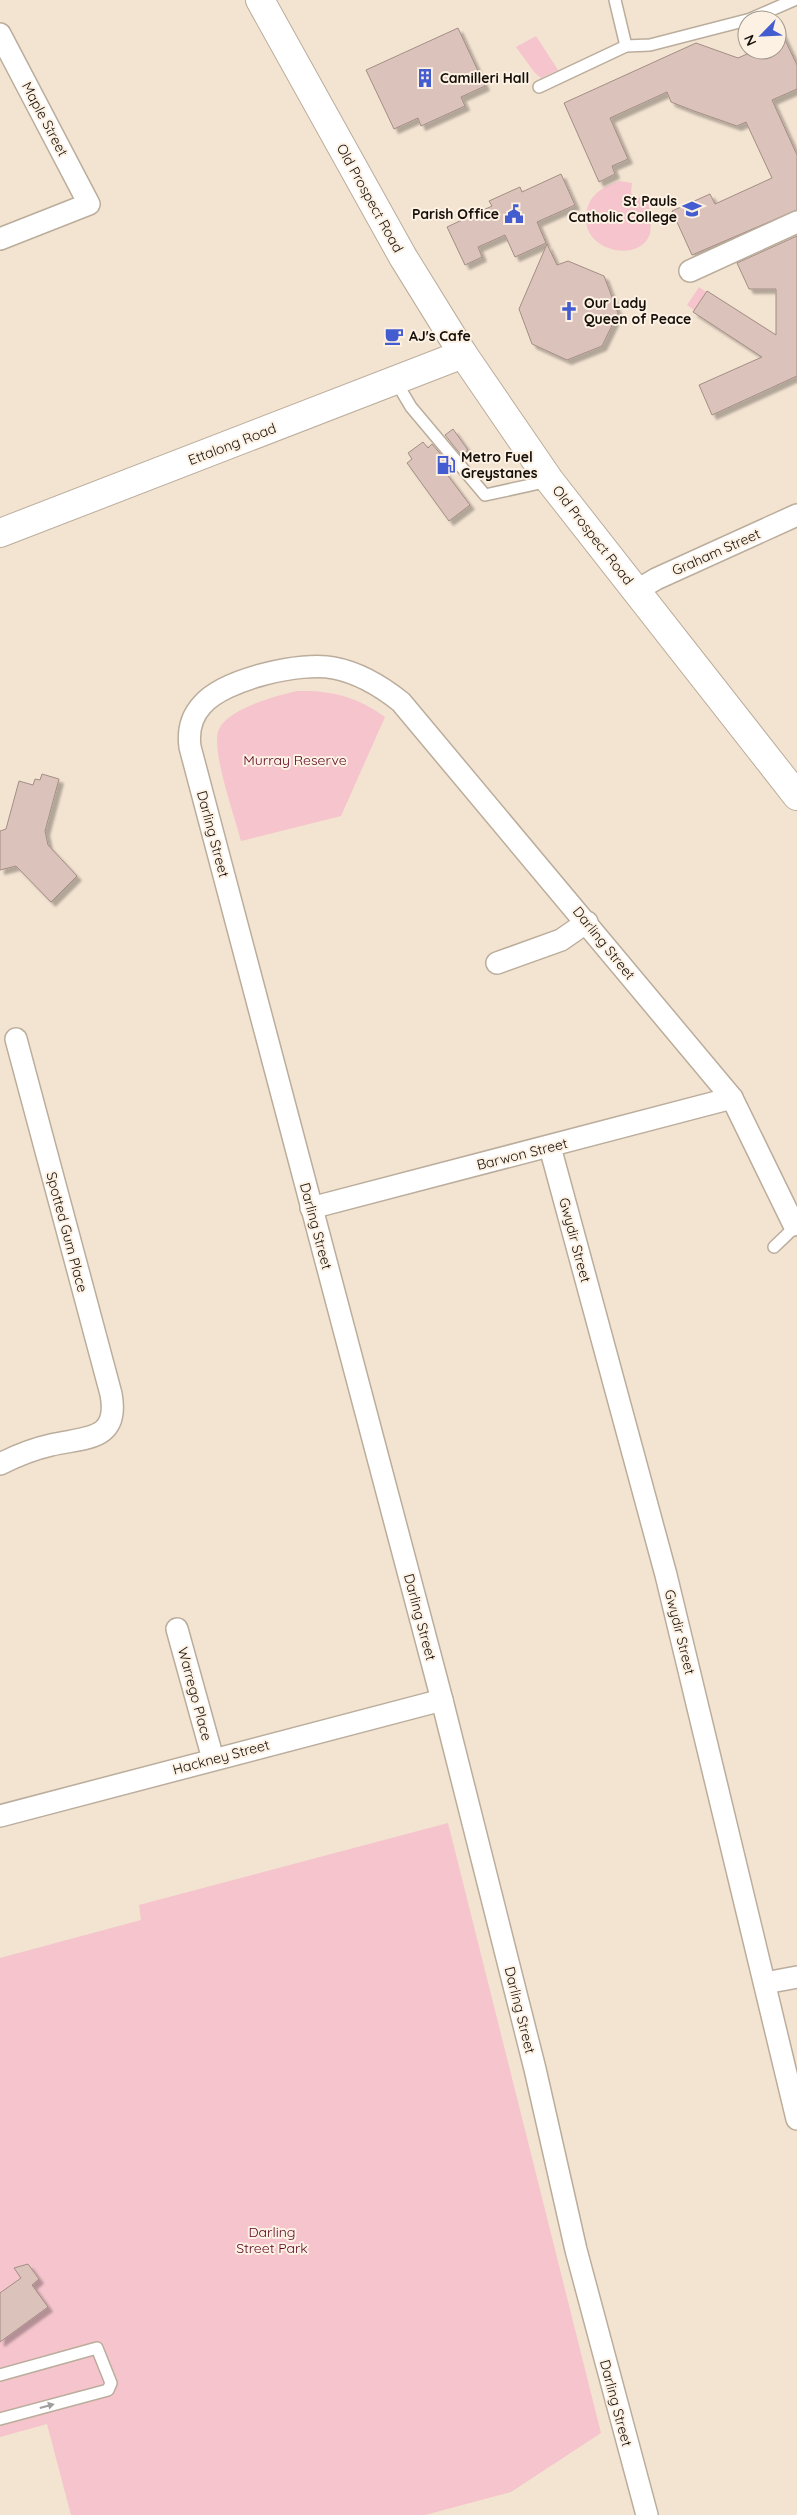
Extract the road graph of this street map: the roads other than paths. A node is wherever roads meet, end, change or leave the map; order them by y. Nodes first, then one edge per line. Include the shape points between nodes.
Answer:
1 (260, 0) edge
2 (615, 0) edge
3 (794, 0) edge
4 (771, 10) edge
5 (737, 23) edge
6 (0, 34) edge
7 (626, 46) junction
8 (539, 87) dead end
9 (797, 222) edge
10 (0, 239) edge
11 (690, 271) dead end
12 (463, 354) junction
13 (396, 380) junction
14 (550, 481) junction
15 (797, 515) edge
16 (0, 533) edge
17 (636, 591) junction
18 (797, 796) edge
19 (587, 922) junction
20 (496, 963) dead end
21 (16, 1039) dead end
22 (732, 1098) junction
23 (550, 1147) junction
24 (312, 1208) junction
25 (796, 1225) edge
26 (774, 1247) dead end
27 (0, 1464) edge
28 (177, 1629) dead end
29 (442, 1700) junction
30 (213, 1759) junction
31 (0, 1816) edge
32 (797, 1976) edge
33 (765, 1983) junction
34 (797, 2119) edge
35 (0, 2376) edge
36 (0, 2419) edge
37 (647, 2515) edge

1 - 12 main road, Old Prospect Road via 403,257
2 - 7 lane
3 - 4 lane
5 - 7 lane via 650,45
6 - 10 street, Maple Street via 89,204
7 - 8 lane
9 - 11 street
12 - 13 main road, Ettalong Road
12 - 14 main road, Old Prospect Road
13 - 14 lane via 411,406 485,495
13 - 16 main road, Ettalong Road
14 - 17 main road, Old Prospect Road
15 - 17 street, Graham Street via 656,578
17 - 18 main road, Old Prospect Road
19 - 20 street via 561,940
19 - 22 street, Darling Street
19 - 24 street, Darling Street via 413,714 388,692 361,676 319,666 289,668 213,696 186,719 190,747
21 - 27 street, Spotted Gum Place via 111,1394 113,1428 90,1438 38,1448
22 - 23 street, Barwon Street
22 - 25 street, Darling Street
23 - 24 street, Barwon Street
23 - 33 street, Gwydir Street via 666,1575
24 - 29 street, Darling Street
25 - 26 lane, Darling Street
28 - 30 street, Warrego Place
29 - 30 street, Hackney Street
29 - 37 street, Darling Street via 535,2069 576,2250
30 - 31 street, Hackney Street
32 - 33 street
33 - 34 street, Gwydir Street
36 -> 35 lane via 108,2390 112,2383 97,2348

